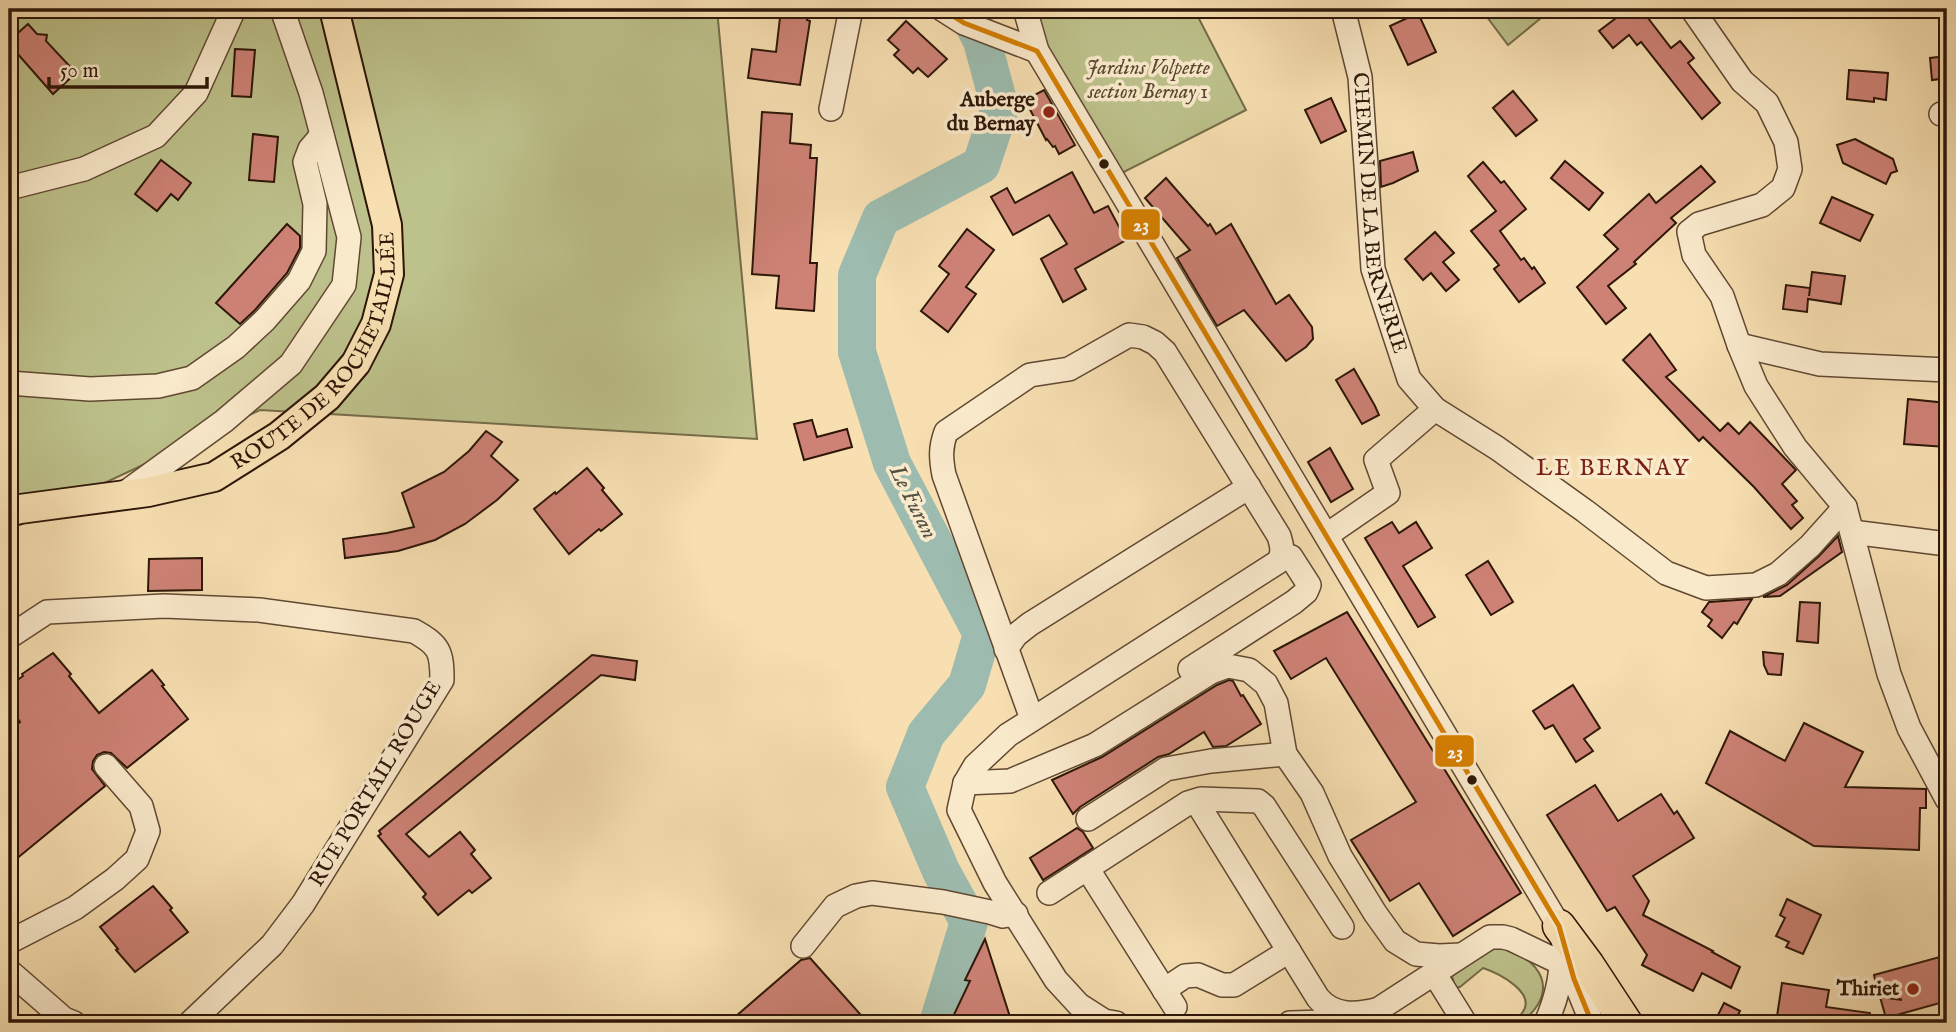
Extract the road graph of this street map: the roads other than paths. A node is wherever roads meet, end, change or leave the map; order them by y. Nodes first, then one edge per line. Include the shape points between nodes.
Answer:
1 (234, 9) edge
2 (282, 9) edge
3 (334, 9) edge
4 (851, 9) edge
5 (942, 9) edge
6 (1025, 9) edge
7 (1343, 9) edge
8 (1692, 9) edge
9 (1037, 51) junction
10 (831, 109) dead end
11 (322, 135) junction
12 (17, 187) dead end
13 (1739, 345) junction
14 (1947, 370) edge
15 (9, 383) edge
16 (1434, 409) junction
17 (1249, 487) junction
18 (120, 497) junction
19 (1845, 507) junction
20 (9, 512) edge
21 (1852, 532) junction
22 (1327, 535) junction
23 (1947, 544) edge
24 (1282, 556) junction
25 (9, 637) edge
26 (1006, 649) junction
27 (1165, 686) dead end
28 (1032, 719) junction
29 (1285, 754) junction
30 (106, 766) dead end
31 (965, 783) junction
32 (1947, 799) edge
33 (1196, 801) junction
34 (1088, 819) dead end
35 (1087, 868) junction
36 (1049, 893) dead end
37 (1016, 914) junction
38 (1559, 926) junction
39 (1342, 927) dead end
40 (9, 942) edge
41 (803, 946) dead end
42 (1289, 951) junction
43 (1461, 956) junction
44 (1561, 969) junction
45 (9, 971) edge
46 (1434, 973) junction
47 (1362, 1013) junction
48 (74, 1023) edge
49 (190, 1023) edge
50 (1115, 1023) edge
51 (1290, 1023) edge
52 (1465, 1023) edge
53 (1546, 1023) edge
54 (1574, 1023) edge
55 (1592, 1023) edge
56 (1626, 1023) edge

1 - 12 street via 196,93 156,135 85,169
2 - 11 street
3 - 18 main road, ROUTE DE ROCHETAILLÉE via 387,225 389,274 376,324 356,363 327,397 279,436 214,477
4 - 10 street
5 - 9 street via 964,23
6 - 9 street
7 - 16 street, CHEMIN DE LA BERNERIE via 1360,77 1373,269 1409,379
8 - 13 street via 1742,81 1767,103 1786,142 1790,169 1783,188 1762,205 1699,224 1689,232 1694,256 1722,296
9 - 22 street
11 - 15 street via 305,162 315,204 314,251 299,281 236,347 192,378 158,386 90,389
11 - 18 street via 349,237 344,285 291,364 224,421
13 - 14 street via 1820,364
13 - 19 street via 1756,386 1795,447
16 - 19 street, CHEMIN DE LA BERNERIE via 1497,448 1666,573 1706,588 1756,584 1778,574
16 - 22 street via 1376,460 1388,493
17 - 24 street via 1279,536
17 - 26 street via 1030,624
17 - 26 street via 1156,343 1129,335 1069,369 1030,375 946,432 940,458
18 - 20 main road, ROUTE DE ROCHETAILLÉE
19 - 21 street
21 - 23 street
21 - 32 street via 1889,674 1909,728
22 - 38 street
24 - 27 street via 1291,557 1309,584 1306,592
24 - 28 street
25 - 49 street, RUE PORTAIL ROUGE via 47,612 164,606 258,610 414,631 432,641 442,660 442,680 303,904 272,945
26 - 28 street
28 - 31 street via 975,766
29 - 31 street via 1276,703 1266,684 1249,670 1228,666 1211,672 1095,745 1010,781
29 - 34 street via 1166,769
29 - 43 street via 1312,793 1340,856 1395,941 1416,954
30 - 40 street via 141,806 148,831 137,859 75,908
31 - 37 street via 959,810 995,883
33 - 35 street
33 - 39 street via 1258,802 1264,806
33 - 42 street
35 - 36 street
35 - 42 street via 1170,998 1185,976 1234,985
37 - 41 street via 1003,916 872,893 835,906
37 - 50 street via 1056,980 1079,1005
38 - 44 street
38 - 55 street
38 - 56 highway
42 - 47 street via 1330,1010
43 - 44 street via 1490,937 1503,937
43 - 46 street
44 - 53 street via 1557,999
44 - 54 street
45 - 48 street
46 - 47 street via 1379,1009
46 - 52 street
47 - 51 street via 1325,1022

